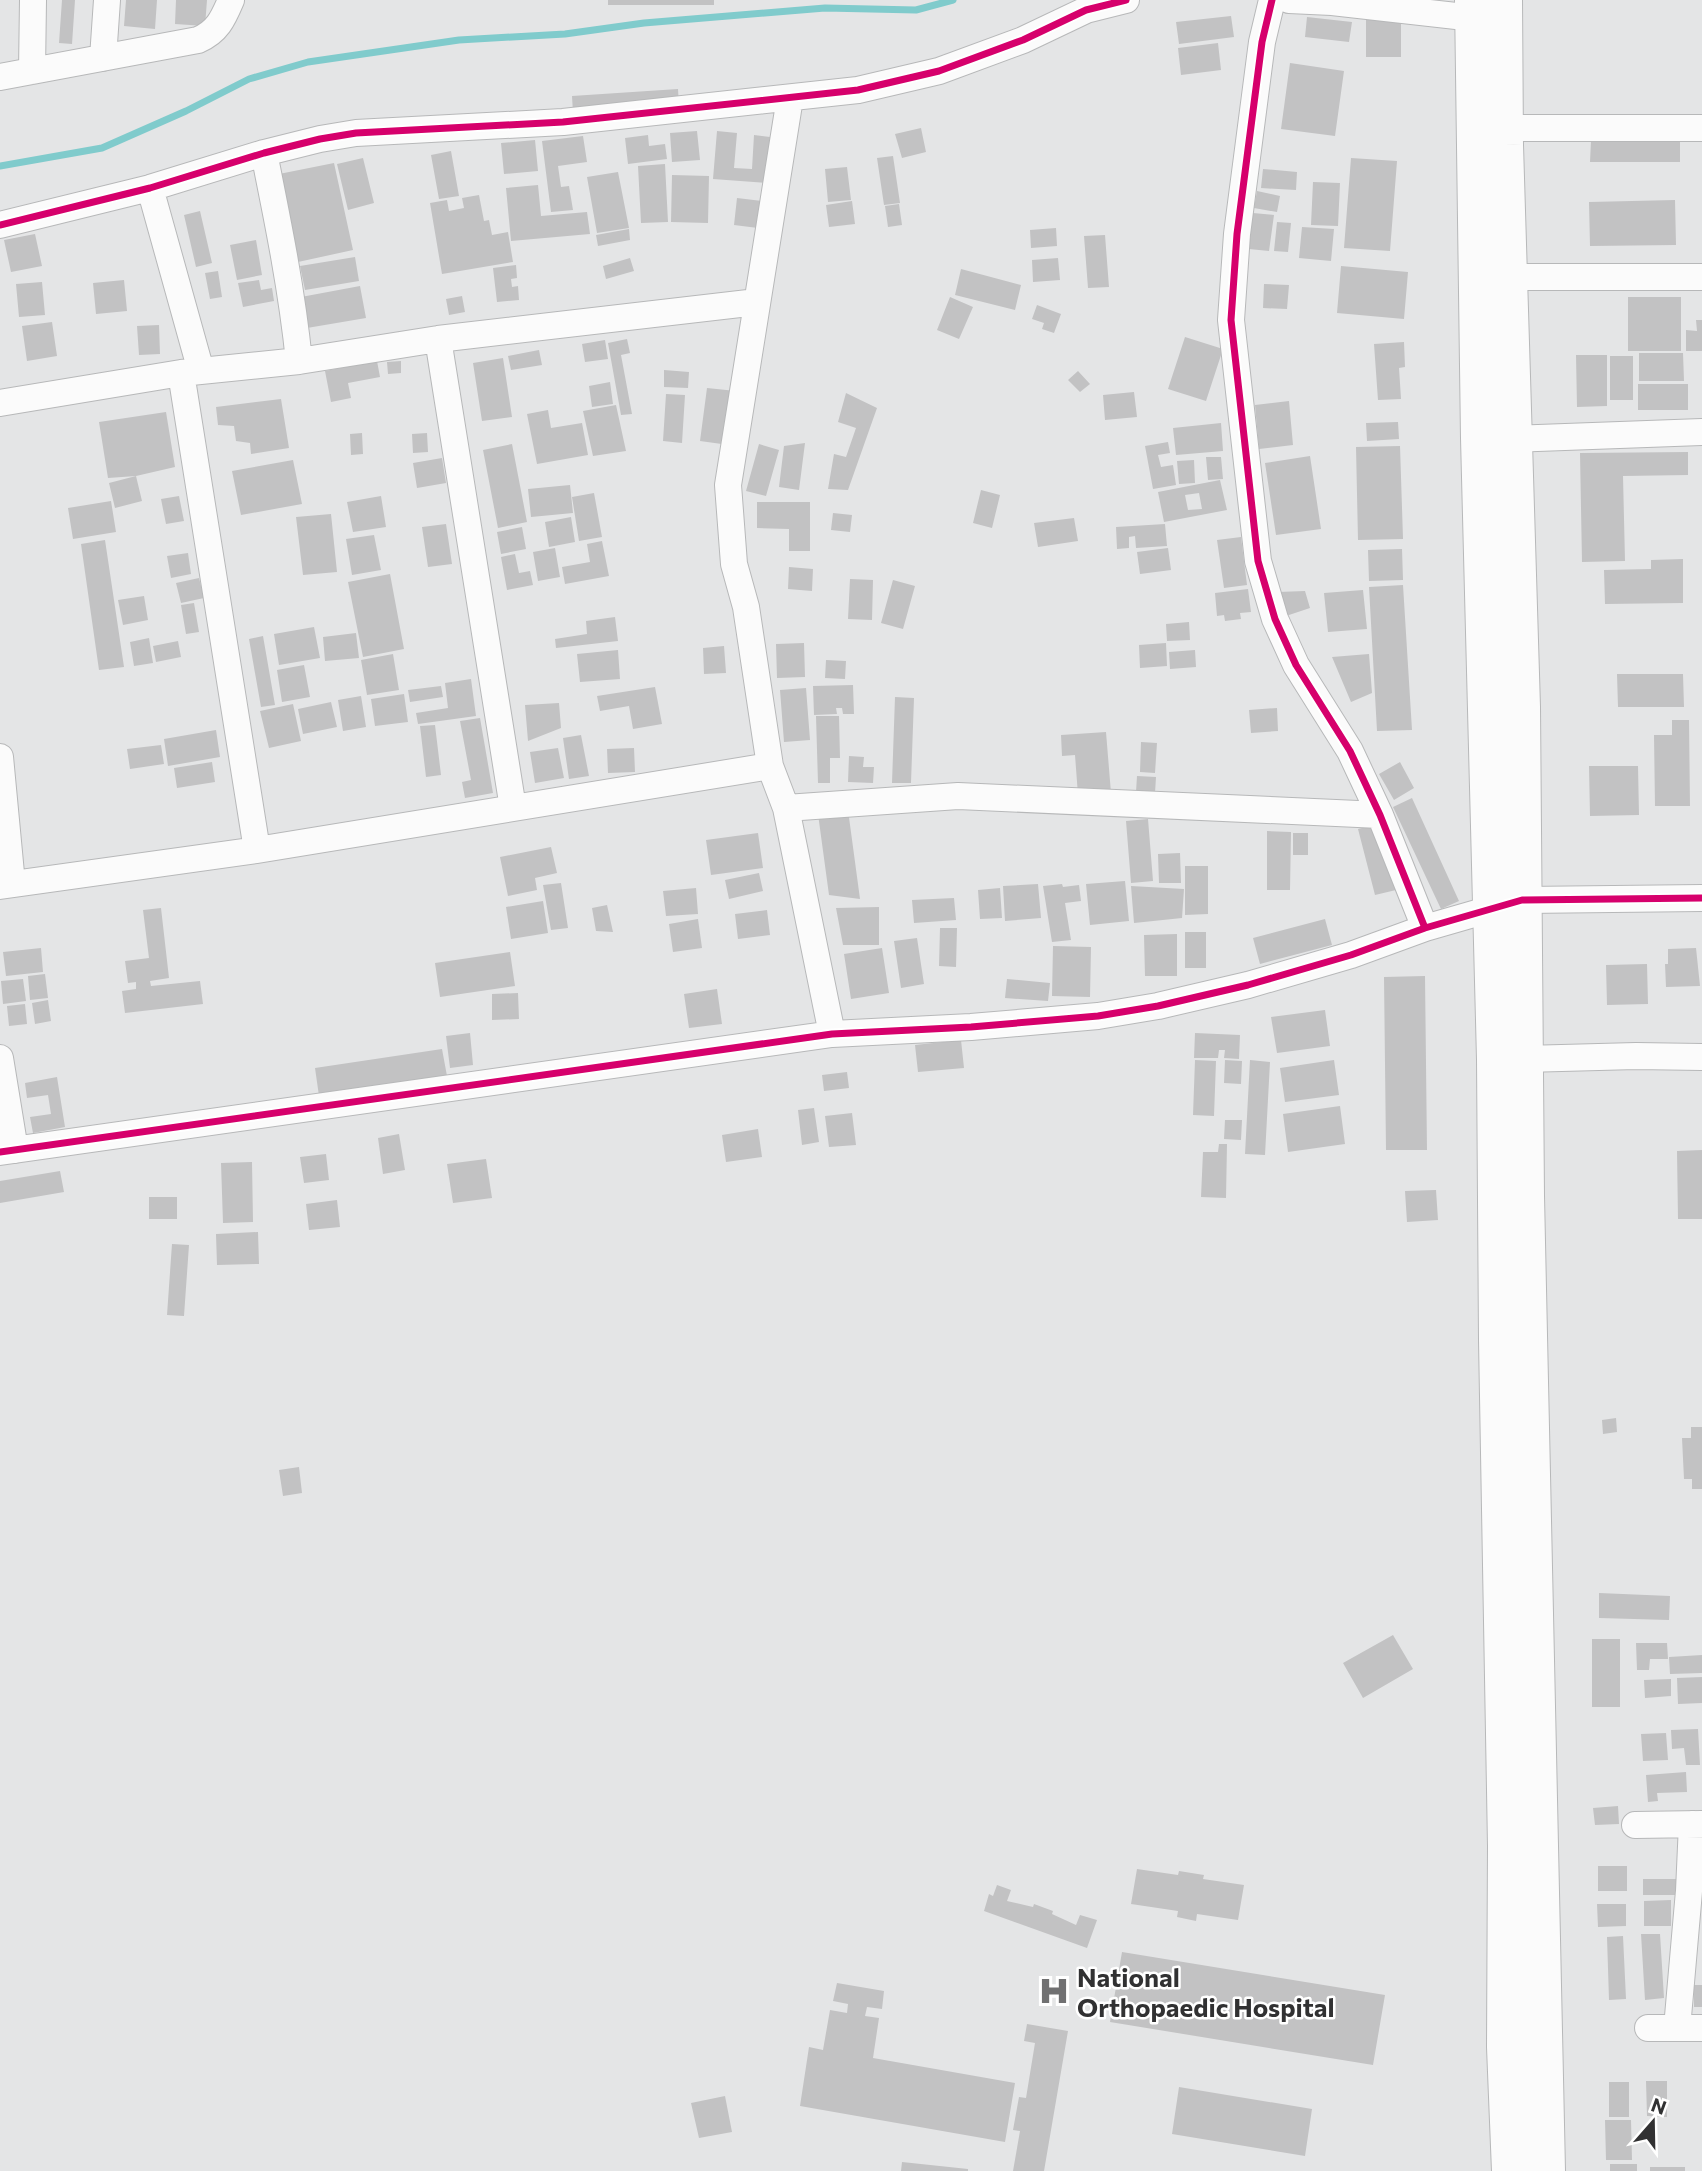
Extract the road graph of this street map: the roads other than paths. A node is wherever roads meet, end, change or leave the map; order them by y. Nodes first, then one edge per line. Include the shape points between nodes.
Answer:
1 (33, 0) edge
2 (107, 0) edge
3 (231, 0) edge
4 (1126, 0) edge
5 (1272, 0) edge
6 (1289, 0) edge
7 (1484, 6) edge
8 (103, 58) junction
9 (32, 71) junction
10 (0, 77) edge
11 (790, 98) junction
12 (1504, 128) junction
13 (1702, 128) edge
14 (264, 153) junction
15 (150, 188) junction
16 (0, 225) edge
17 (1702, 277) edge
18 (1508, 278) junction
19 (757, 302) junction
20 (438, 339) junction
21 (299, 361) junction
22 (191, 372) junction
23 (0, 403) edge
24 (1702, 432) edge
25 (1513, 439) junction
26 (0, 757) edge
27 (770, 766) junction
28 (513, 808) junction
29 (786, 808) junction
30 (1380, 815) junction
31 (257, 850) junction
32 (6, 885) edge
33 (1702, 898) edge
34 (1507, 904) junction
35 (1424, 928) junction
36 (832, 1034) junction
37 (1702, 1057) edge
38 (0, 1058) edge
39 (1524, 1059) junction
40 (8, 1151) edge
41 (1697, 1824) edge
42 (1635, 1825) dead end
43 (1648, 2028) dead end
44 (1690, 2028) edge
45 (1511, 2171) edge
46 (1546, 2171) edge

1 - 9 street
2 - 8 street
3 - 8 street via 212,34
4 - 11 street via 1086,10 1023,40 939,71 858,90
5 - 30 street via 1262,43 1237,234 1231,320 1250,504 1258,561 1275,619 1296,665 1350,751
6 - 7 street
7 - 12 main road
7 - 34 main road via 1480,438
8 - 9 street
9 - 10 street
11 - 14 street via 563,122 356,134
11 - 19 street
12 - 13 street
12 - 18 main road
14 - 15 street
14 - 21 street via 285,253
15 - 16 street
15 - 22 street
17 - 18 street
18 - 25 main road
19 - 20 street
19 - 27 street via 728,485 734,565 746,607
20 - 21 street
20 - 28 street
21 - 22 street
22 - 23 street
22 - 31 street
24 - 25 street
25 - 34 main road via 1521,708
26 - 32 street
27 - 28 street
27 - 29 street
28 - 31 street
29 - 30 street via 958,796
29 - 36 street
30 - 35 street
31 - 32 street
33 - 34 street
34 - 35 street
34 - 39 main road
34 - 45 main road via 1496,1059
35 - 36 street via 1274,978 1158,1006 971,1027
36 - 40 street
37 - 39 street
38 - 40 street
39 - 46 main road
41 - 42 street
41 - 44 street via 1689,1891
43 - 44 street

